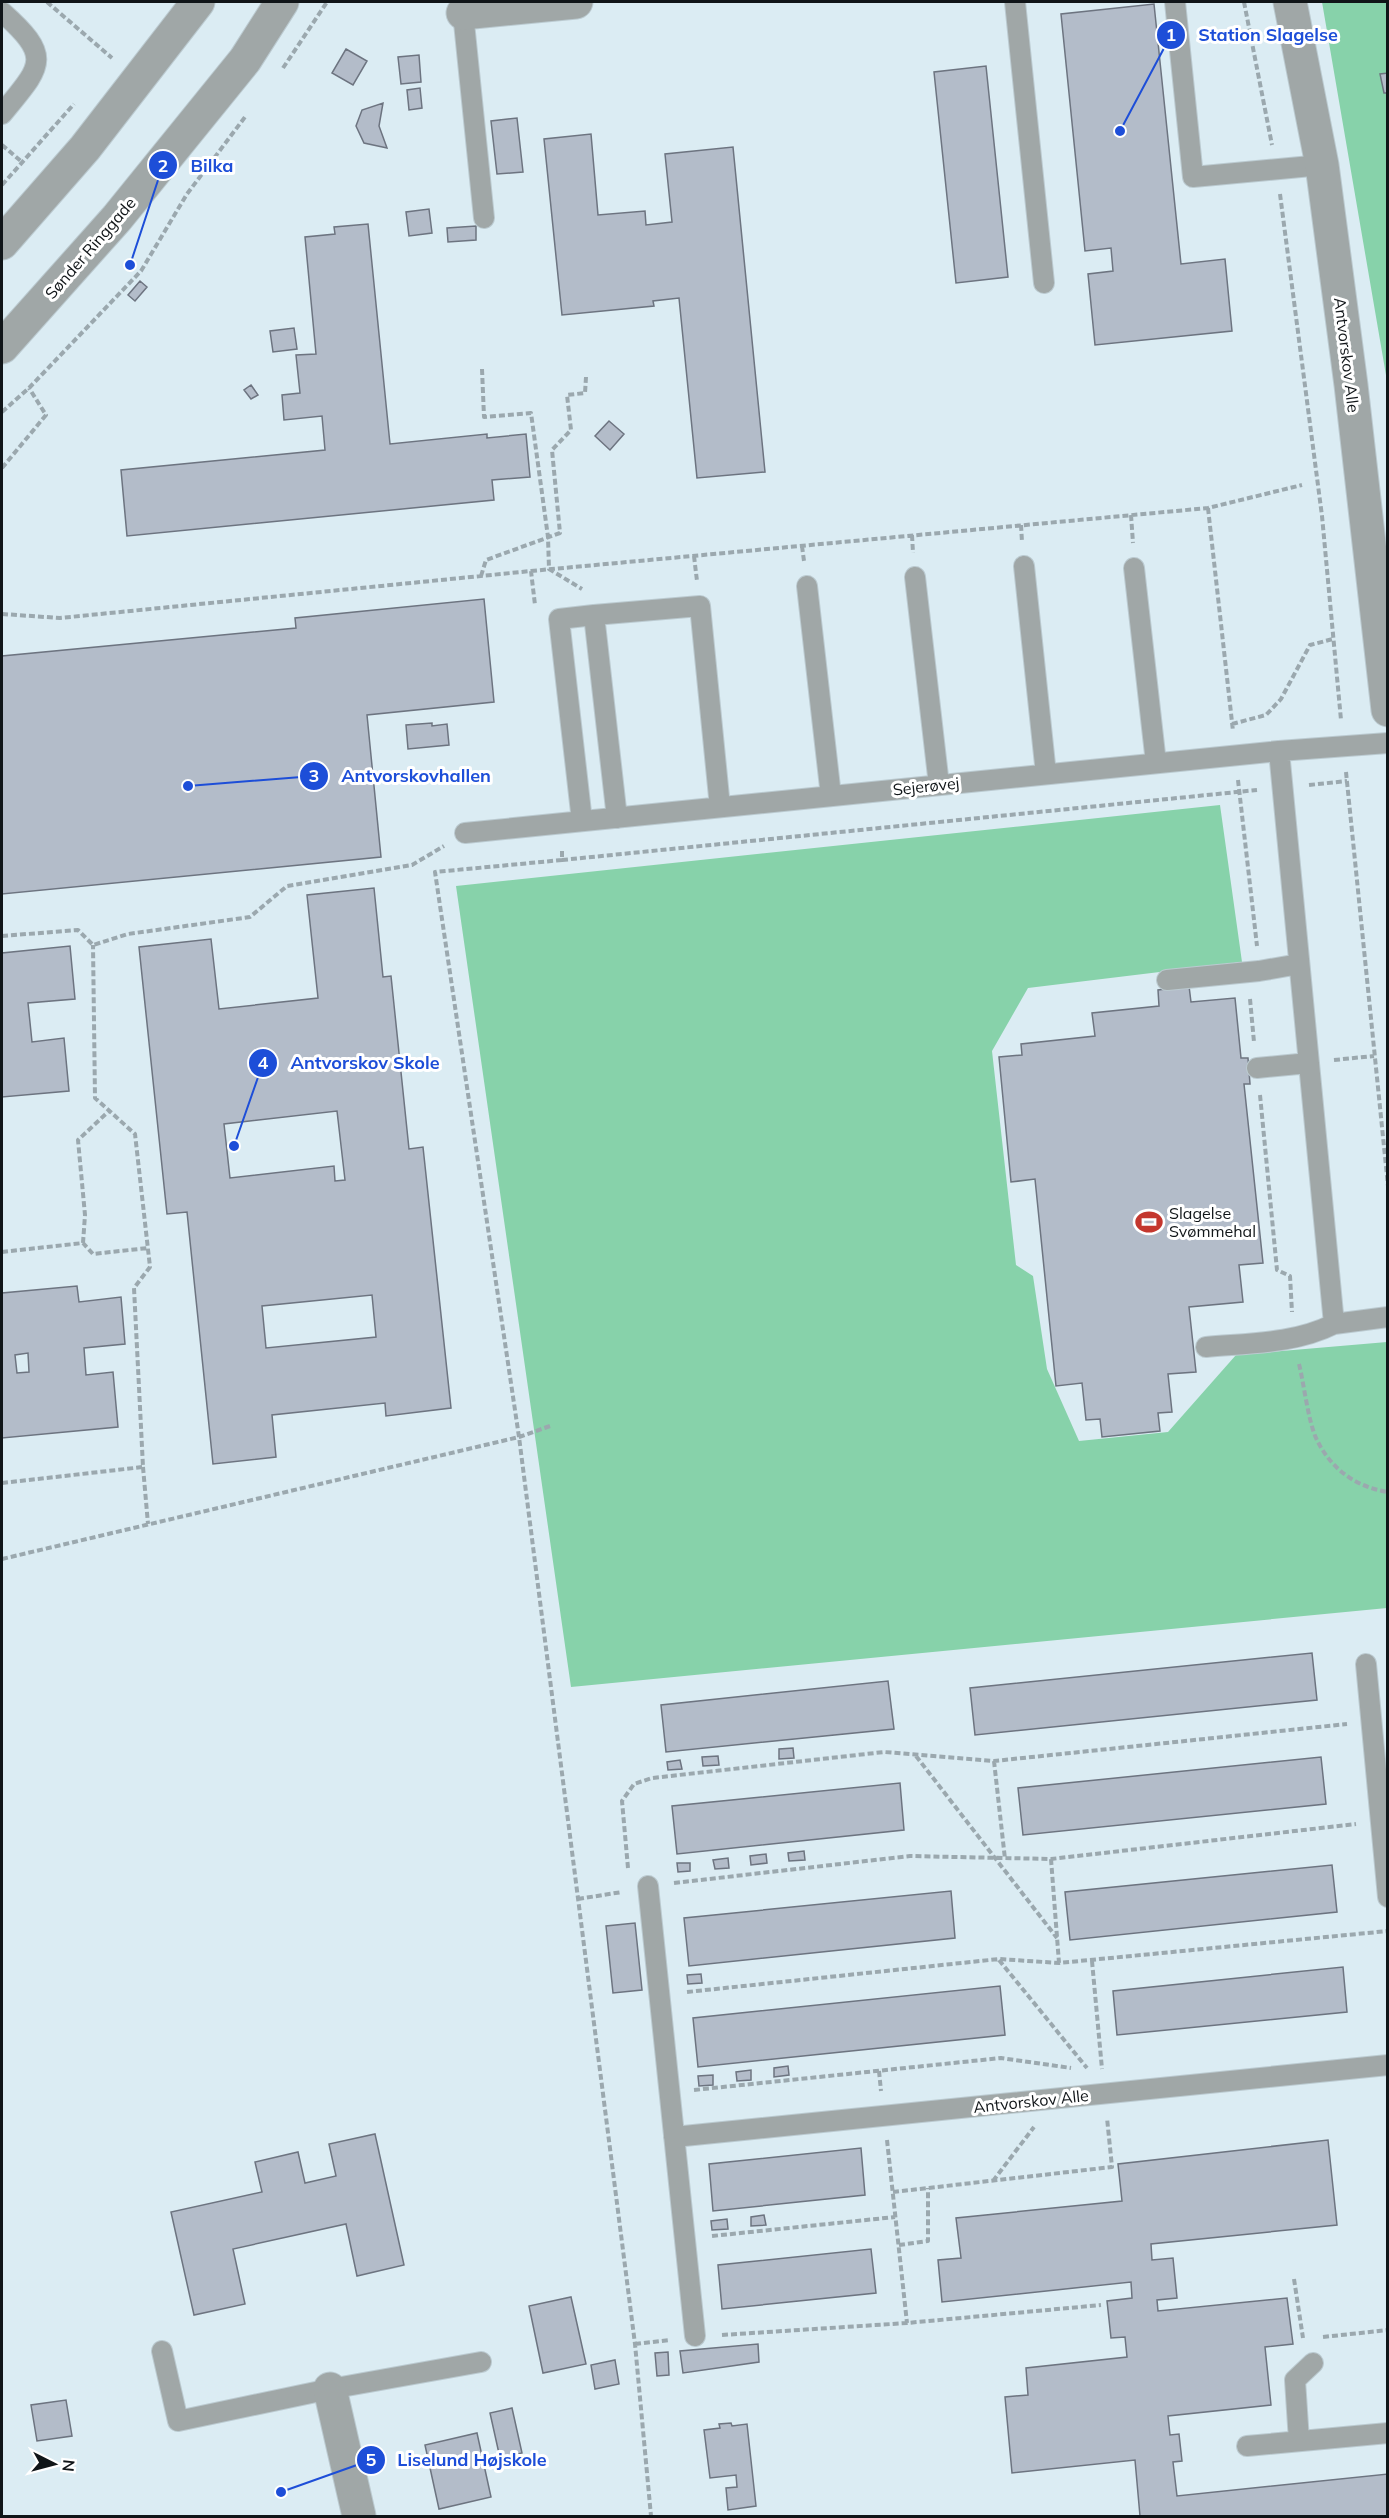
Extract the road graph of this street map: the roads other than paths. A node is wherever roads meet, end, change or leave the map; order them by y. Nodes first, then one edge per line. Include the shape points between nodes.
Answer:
1 (198, 2) edge
2 (282, 2) edge
3 (576, 2) edge
4 (1020, 2) edge
5 (1175, 2) edge
6 (1290, 2) edge
7 (463, 13) joint
8 (5, 15) edge
9 (2, 114) edge
10 (1322, 165) junction
11 (484, 218) dead end
12 (2, 243) edge
13 (1044, 284) dead end
14 (2, 347) edge
15 (1024, 566) dead end
16 (1134, 568) dead end
17 (915, 577) dead end
18 (807, 586) dead end
19 (594, 615) junction
20 (1388, 710) edge
21 (1388, 743) edge
22 (1279, 751) junction
23 (1156, 763) junction
24 (1046, 774) junction
25 (939, 785) junction
26 (831, 796) junction
27 (720, 807) junction
28 (617, 818) junction
29 (582, 821) junction
30 (465, 833) road end
31 (1299, 964) junction
32 (1167, 980) dead end
33 (1309, 1063) junction
34 (1257, 1068) road end
35 (1388, 1317) edge
36 (1334, 1324) junction
37 (1206, 1347) dead end
38 (1366, 1664) dead end
39 (648, 1886) road end
40 (1388, 1897) edge
41 (1388, 2065) edge
42 (674, 2136) junction
43 (695, 2336) road end
44 (162, 2351) dead end
45 (481, 2362) dead end
46 (1313, 2363) dead end
47 (330, 2389) junction
48 (1388, 2433) edge
49 (1299, 2441) junction
50 (1247, 2446) dead end
51 (359, 2517) edge

1 - 12 street via 85,148
2 - 14 street, Sønder Ringgade via 245,60 132,200
3 - 7 street
4 - 13 lane
5 - 10 lane via 1193,177
6 - 10 street, Antvorskov Alle
7 - 11 lane
8 - 9 lane via 33,43 37,65 31,79
10 - 20 street, Antvorskov Alle
15 - 24 lane
16 - 23 lane
17 - 25 lane
18 - 26 lane
19 - 27 lane via 700,606
19 - 28 lane
19 - 29 lane via 559,619
21 - 22 lane, Sejerøvej
22 - 23 lane, Sejerøvej
22 - 31 lane
23 - 24 lane, Sejerøvej
24 - 25 lane, Sejerøvej
25 - 26 lane, Sejerøvej
26 - 27 lane, Sejerøvej
27 - 28 lane, Sejerøvej
28 - 29 lane, Sejerøvej
29 - 30 lane, Sejerøvej
31 - 32 lane
31 - 33 lane
33 - 34 lane
33 - 36 lane
35 - 36 lane
36 - 37 lane via 1294,1339
38 - 40 lane
39 - 42 lane
41 - 42 lane, Antvorskov Alle
42 - 43 lane
44 - 47 lane via 178,2421
45 - 47 lane
46 - 49 lane via 1295,2380
47 - 51 street
48 - 49 lane
49 - 50 lane

